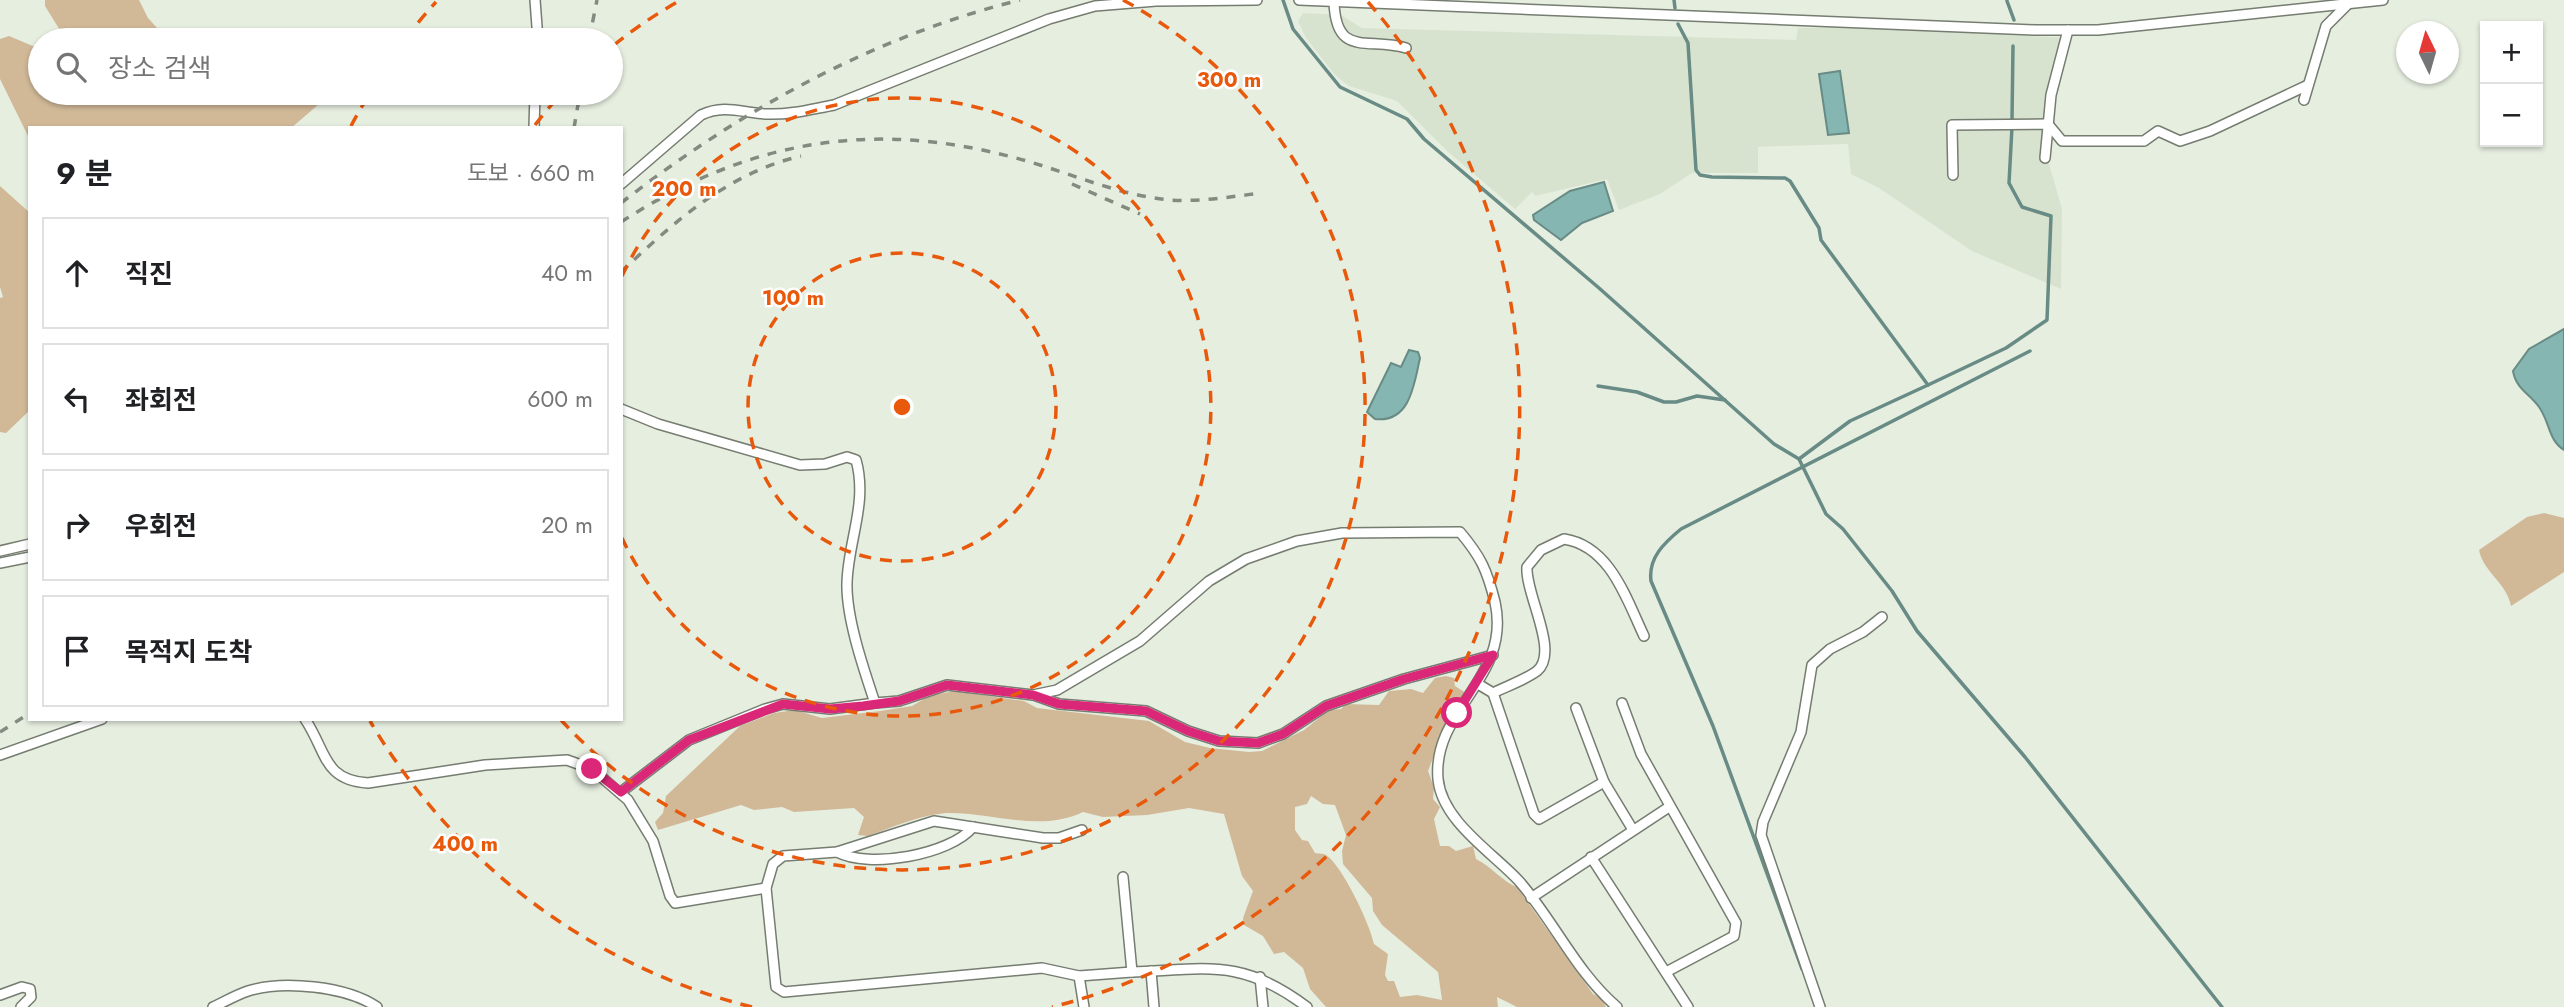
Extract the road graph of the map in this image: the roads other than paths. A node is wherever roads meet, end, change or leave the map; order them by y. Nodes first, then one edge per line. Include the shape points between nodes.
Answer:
1 (536, 0) edge
2 (1256, 0) edge
3 (1299, 0) edge
4 (2383, 0) edge
5 (1334, 2) junction
6 (2348, 3) edge
7 (537, 28) edge
8 (2068, 30) junction
9 (1406, 48) dead end
10 (2308, 85) junction
11 (2304, 100) dead end
12 (535, 105) edge
13 (2048, 124) junction
14 (534, 126) edge
15 (2045, 158) dead end
16 (1953, 175) dead end
17 (623, 182) edge
18 (623, 410) edge
19 (28, 544) edge
20 (0, 551) edge
21 (28, 557) edge
22 (0, 563) edge
23 (1882, 617) dead end
24 (1644, 636) dead end
25 (1493, 655) junction
26 (1478, 684) junction
27 (1493, 694) junction
28 (1033, 695) junction
29 (1622, 703) dead end
30 (876, 704) junction
31 (1576, 708) dead end
32 (96, 721) edge
33 (306, 721) edge
34 (0, 755) edge
35 (1604, 782) junction
36 (621, 792) junction
37 (1669, 807) junction
38 (973, 827) junction
39 (1082, 830) dead end
40 (1633, 830) junction
41 (837, 852) junction
42 (1591, 857) junction
43 (1122, 877) dead end
44 (766, 888) junction
45 (1531, 898) junction
46 (1151, 971) junction
47 (1668, 971) junction
48 (1132, 972) junction
49 (1079, 976) junction
50 (1260, 977) junction
51 (0, 995) edge
52 (21, 1007) edge
53 (213, 1007) edge
54 (377, 1007) edge
55 (1084, 1007) edge
56 (1154, 1007) edge
57 (1264, 1007) edge
58 (1307, 1007) edge
59 (1617, 1007) edge
60 (1688, 1007) edge
61 (1820, 1007) edge

1 - 7 street
2 - 17 street via 1095,6 1049,19 834,105 766,114 716,108 701,115
3 - 5 street
4 - 6 street
5 - 8 street
5 - 9 street via 1335,26 1343,38
6 - 8 street
6 - 10 street via 2326,26
8 - 13 street
10 - 11 street
10 - 13 street via 2180,141 2158,131 2144,141 2062,141
12 - 14 street
13 - 15 street
13 - 16 street via 1952,125
18 - 30 street via 800,465 847,457 856,460 860,514 847,583
19 - 20 street
21 - 22 street
23 - 61 street via 1812,665 1801,732 1763,822 1762,835
24 - 27 street via 1617,578 1589,545 1564,538 1541,550 1527,566 1545,658 1538,670
25 - 26 street
25 - 28 street via 1326,706 1283,734 1258,743 1219,741 1146,711 1059,704
25 - 28 street via 1497,613 1489,576 1483,559 1460,532 1342,533 1297,541 1246,559 1209,581 1140,641 1057,690
26 - 27 street
26 - 45 street via 1457,713 1441,751 1441,796
27 - 35 street via 1539,819
28 - 30 street via 947,685
29 - 37 street via 1641,754
30 - 36 street via 830,709 783,704 765,709 689,740
31 - 35 street
32 - 34 street
33 - 36 street via 332,769 350,782 568,760 592,769
35 - 40 street
36 - 44 street via 653,841 675,903
37 - 40 street
37 - 47 street via 1736,923 1734,936
38 - 39 street via 1043,838
38 - 41 street via 934,821
38 - 41 street via 956,841 919,853 866,861
40 - 42 street
41 - 44 street via 783,856 773,864
42 - 45 street
42 - 47 street
43 - 48 street
44 - 49 street via 776,987 784,992 1042,968
45 - 59 street via 1594,984
46 - 48 street
46 - 50 street via 1221,968
46 - 56 street
47 - 60 street
48 - 49 street
49 - 55 street
50 - 57 street
50 - 58 street
51 - 52 street via 22,987 30,989 30,997
53 - 54 street via 247,991 291,985 340,993

